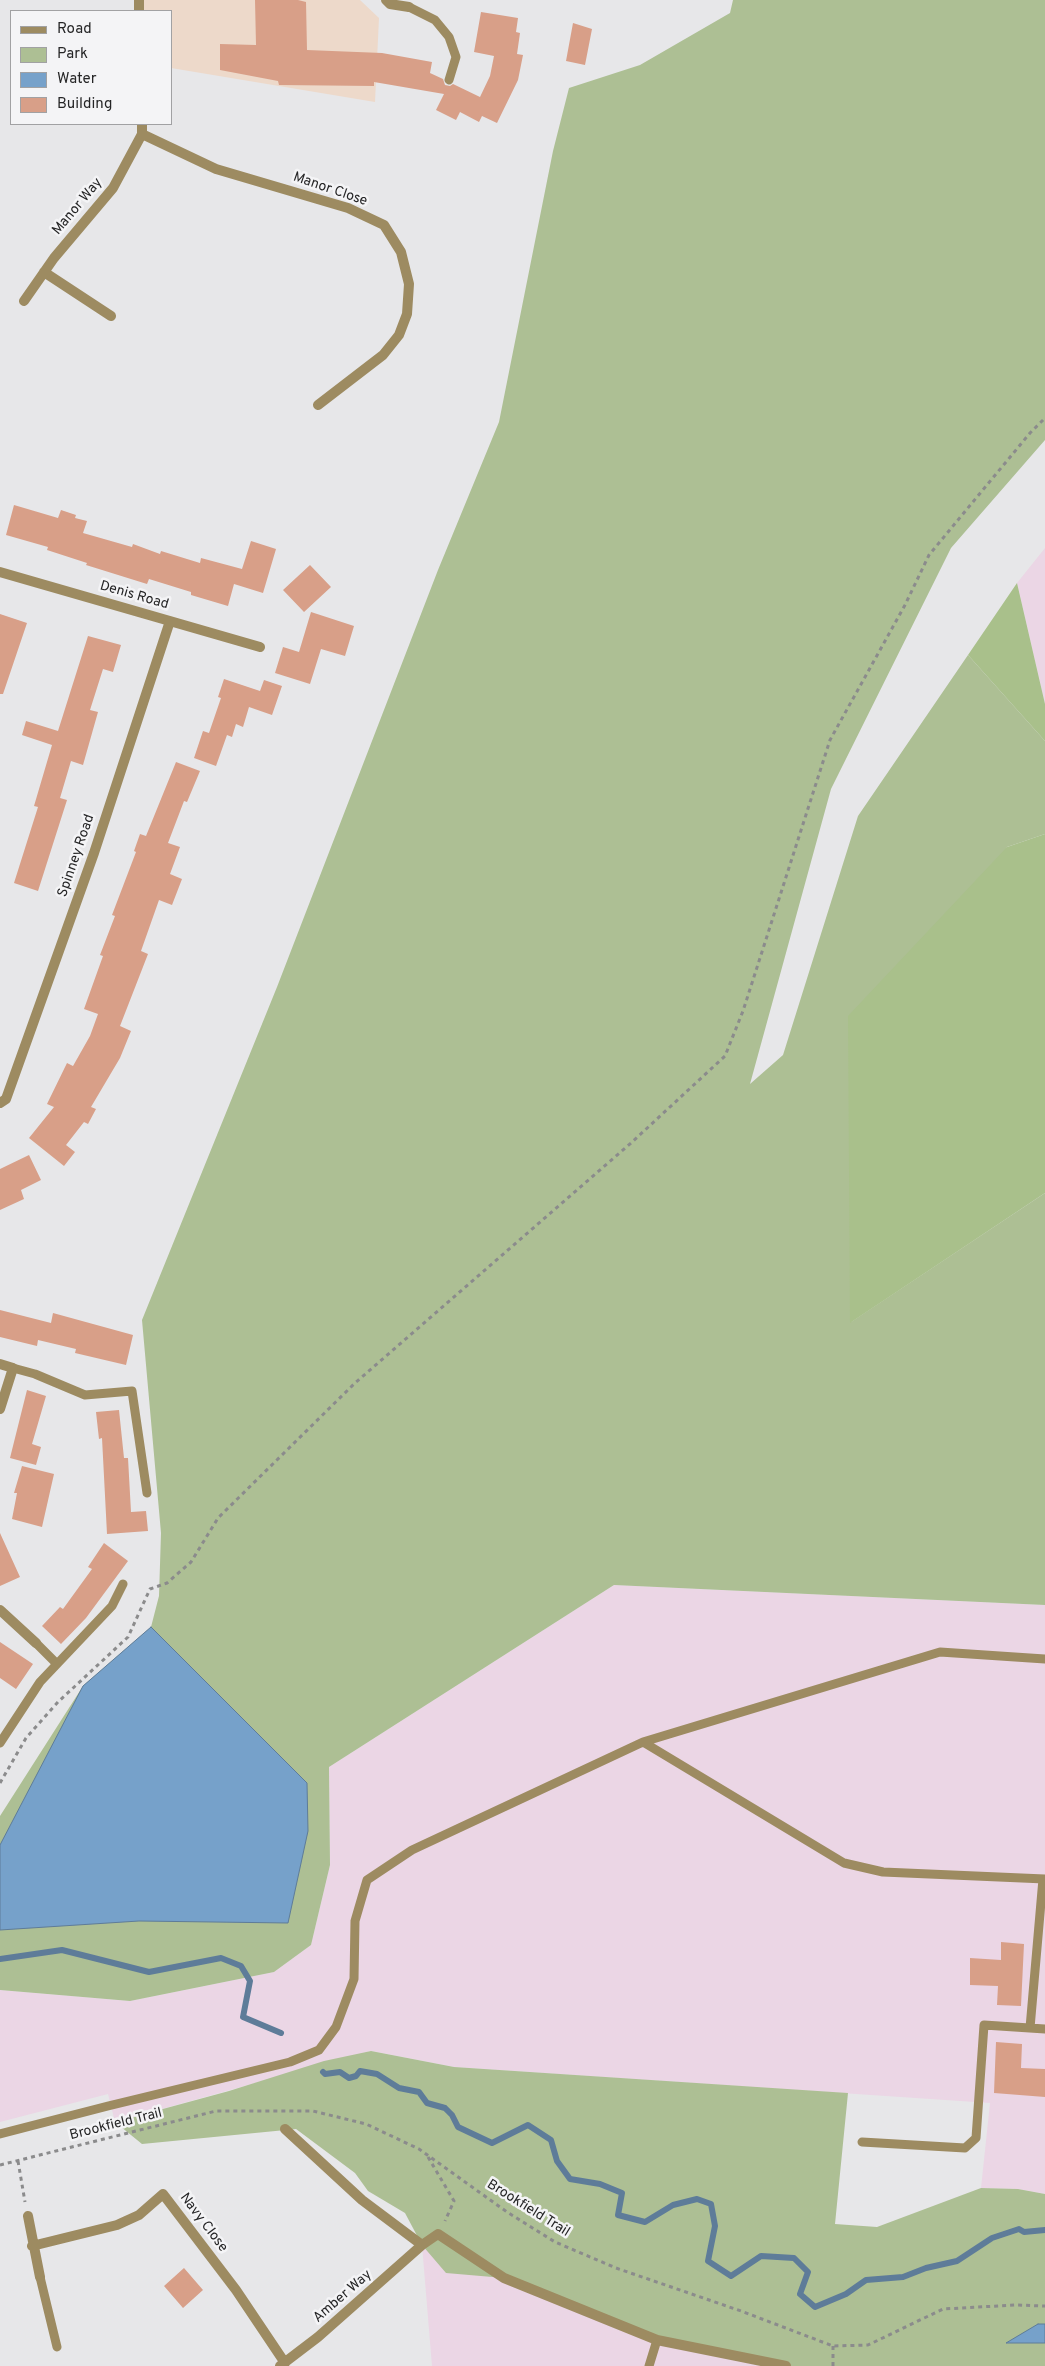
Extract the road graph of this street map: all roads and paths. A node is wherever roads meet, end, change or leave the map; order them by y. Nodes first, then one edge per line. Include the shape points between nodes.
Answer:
1 (389, 1) edge
2 (408, 7) joint
3 (449, 80) dead end
4 (142, 129) edge
5 (44, 272) junction
6 (24, 301) dead end
7 (111, 316) dead end
8 (318, 405) dead end
9 (1045, 418) edge
10 (0, 572) edge
11 (170, 621) junction
12 (260, 647) dead end
13 (3, 1101) edge
14 (0, 1364) edge
15 (13, 1368) junction
16 (0, 1408) edge
17 (147, 1493) dead end
18 (123, 1584) dead end
19 (0, 1610) edge
20 (36, 1643) joint
21 (1045, 1659) edge
22 (57, 1664) junction
23 (643, 1742) junction
24 (0, 1743) edge
25 (0, 1783) edge
26 (1044, 1879) edge
27 (1030, 2028) junction
28 (1045, 2029) edge
29 (285, 2129) dead end
30 (0, 2134) edge
31 (862, 2142) dead end
32 (426, 2154) junction
33 (18, 2161) junction
34 (0, 2165) edge
35 (28, 2216) joint
36 (438, 2234) junction
37 (422, 2245) junction
38 (32, 2246) junction
39 (40, 2277) joint
40 (1045, 2306) edge
41 (657, 2340) junction
42 (833, 2346) junction
43 (57, 2347) dead end
44 (283, 2365) edge
45 (649, 2366) edge
46 (786, 2366) edge
47 (833, 2366) edge

1 - 2 street
2 - 3 lane via 435,20 449,37 456,56
4 - 5 street, Manor Way via 113,188
4 - 8 street, Manor Close via 216,169 348,208 384,225 402,252 409,284 407,314 399,335 383,355
5 - 6 street, Manor Way
5 - 7 street
9 - 25 path via 929,555 830,740 743,1011 725,1056 631,1143 355,1382 218,1518 190,1562 167,1583 150,1589 128,1637 58,1702 26,1738
10 - 11 street, Denis Road
11 - 12 street, Denis Road
11 - 13 street, Spinney Road via 94,853
14 - 15 street
15 - 16 street
15 - 17 lane via 86,1395 132,1390
18 - 22 lane via 112,1606
19 - 20 street
20 - 22 lane
21 - 23 lane via 940,1652
22 - 24 lane via 40,1682
23 - 26 lane via 844,1863 883,1872
23 - 30 lane via 412,1850 367,1880 356,1921 354,1979 336,2027 319,2050 290,2062
26 - 27 lane
27 - 28 lane
27 - 31 lane via 984,2025 976,2138 965,2148
29 - 37 street via 362,2200
32 - 33 path, Brookfield Trail via 366,2124 313,2111 216,2111
32 - 36 path via 454,2201
32 - 42 path, Brookfield Trail via 555,2242 616,2268
33 - 34 path, Brookfield Trail
33 - 35 path
35 - 38 street
36 - 37 street, Amber Way
36 - 41 street via 504,2278
37 - 44 street, Amber Way
38 - 39 street
38 - 44 street, Navy Close via 118,2225 139,2215 164,2194 236,2290
39 - 43 lane
40 - 42 path, Brookfield Trail via 943,2310 868,2345
41 - 45 lane
41 - 46 street
42 - 47 path

